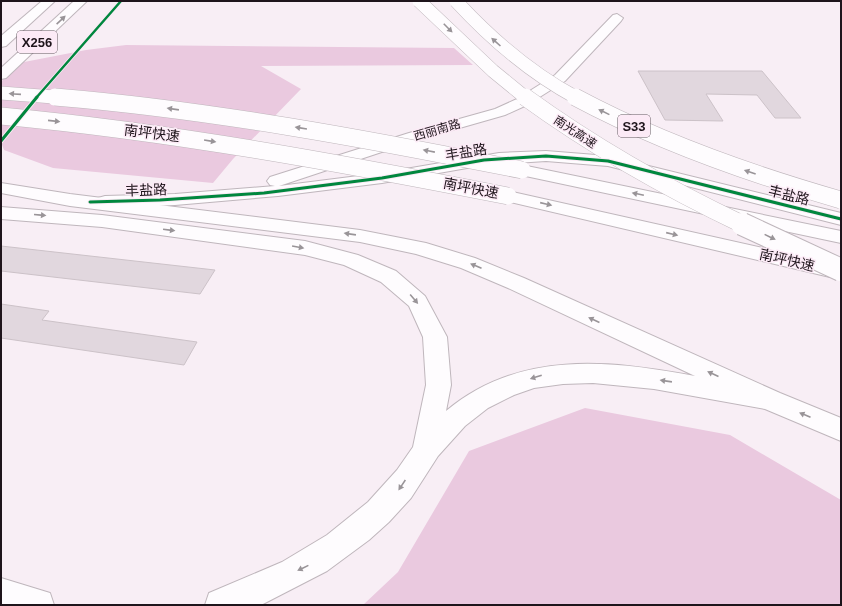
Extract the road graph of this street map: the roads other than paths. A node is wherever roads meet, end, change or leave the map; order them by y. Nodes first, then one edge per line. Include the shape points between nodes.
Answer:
1 (419, 1) edge
2 (456, 1) edge
3 (45, 4) edge
4 (80, 4) edge
5 (615, 19) dead end
6 (1, 43) edge
7 (1, 75) edge
8 (1, 93) edge
9 (1, 116) edge
10 (1, 188) edge
11 (229, 196) junction
12 (841, 200) edge
13 (90, 202) junction
14 (1, 213) edge
15 (841, 219) edge
16 (841, 237) edge
17 (841, 271) edge
18 (774, 402) junction
19 (841, 430) edge
20 (424, 453) junction
21 (1, 594) edge
22 (38, 605) edge
23 (221, 605) edge

1 -> 17 main road, 南光高速 / S33, bridge via 499,77 581,137 687,197
12 -> 2 main road, S33, bridge via 739,168 682,146 586,103 526,67 488,35
3 - 6 main road, X256
7 -> 4 main road, X256
5 - 11 main road, 西丽南路 via 560,78 540,92 500,112 415,136
16 -> 8 main road, 南坪快速, bridge via 522,170 325,132 146,106
9 -> 17 main road, 南坪快速, bridge via 186,137 366,168 508,196
10 - 13 main road
11 - 13 main road, 丰盐路 via 149,202
11 - 15 main road, 丰盐路 via 384,178 484,160 571,156 608,161
18 -> 13 main road via 516,283 468,263 419,248 290,226
14 -> 20 main road via 67,217 291,246 350,258 387,275 414,298 433,328 438,346 438,396
19 -> 18 main road
18 -> 20 main road via 624,376 543,376 510,385 480,400 450,425
20 -> 23 main road via 398,492 363,527 312,563
21 - 22 main road

